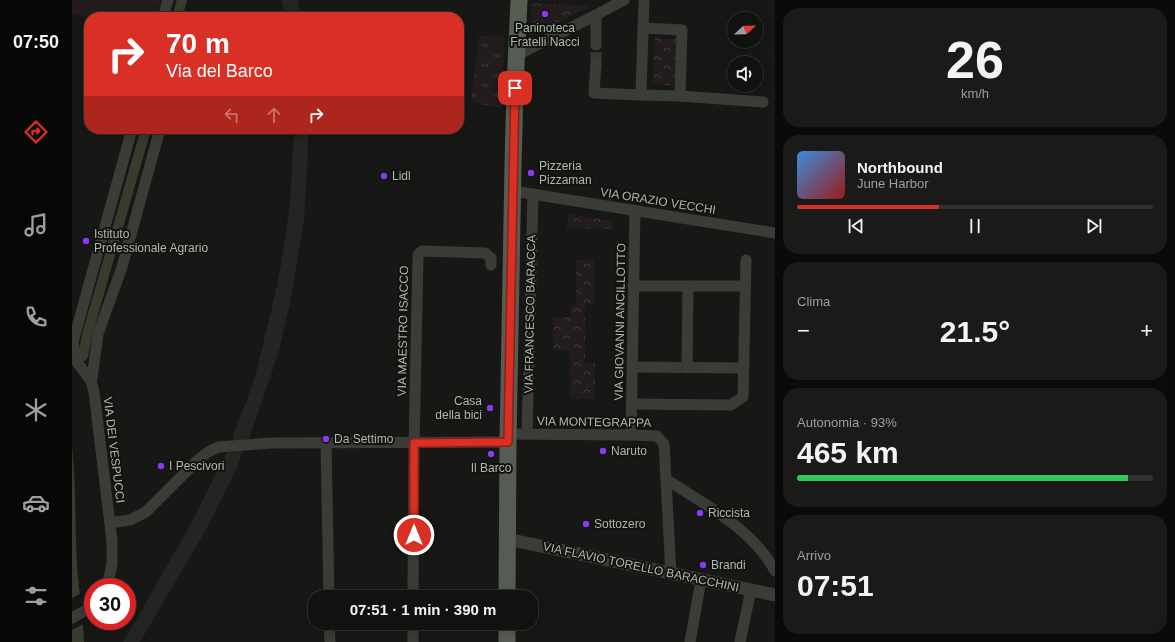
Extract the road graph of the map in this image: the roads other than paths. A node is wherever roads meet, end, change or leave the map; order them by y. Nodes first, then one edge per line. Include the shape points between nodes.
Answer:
1 (168, 0) edge
2 (519, 0) edge
3 (624, 0) edge
4 (644, 0) edge
5 (164, 12) edge
6 (596, 16) junction
7 (643, 28) junction
8 (596, 45) tunnel mouth
9 (517, 55) junction
10 (596, 63) tunnel mouth
11 (641, 95) junction
12 (680, 96) junction
13 (763, 102) dead end
14 (131, 134) edge
15 (159, 134) edge
16 (513, 191) junction
17 (533, 194) junction
18 (635, 210) junction
19 (775, 233) edge
20 (746, 260) dead end
21 (491, 265) dead end
22 (633, 286) junction
23 (688, 286) junction
24 (745, 286) junction
25 (632, 367) junction
26 (687, 368) junction
27 (744, 368) junction
28 (91, 381) junction
29 (632, 404) junction
30 (527, 434) junction
31 (631, 435) junction
32 (508, 438) junction
33 (414, 443) junction
34 (326, 444) junction
35 (666, 479) junction
36 (110, 523) junction
37 (507, 539) junction
38 (775, 571) edge
39 (671, 574) junction
40 (109, 578) edge
41 (701, 580) junction
42 (329, 590) edge
43 (413, 590) edge
44 (507, 590) edge
45 (751, 590) junction
46 (775, 595) edge
47 (84, 611) edge
48 (72, 618) edge
49 (329, 630) edge
50 (413, 630) edge
51 (507, 630) edge
52 (330, 642) edge
53 (413, 642) edge
54 (507, 642) edge
55 (690, 642) edge
56 (740, 642) edge

1 - 5 street
2 - 9 main road, VIA FRANCESCO BARACCA
3 - 6 street
4 - 7 street
6 - 8 street
6 - 9 street
7 - 11 street
7 - 12 street via 682,30
9 - 16 main road, VIA FRANCESCO BARACCA
10 - 11 street via 594,93
11 - 12 street
12 - 13 street
14 - 28 street, VIA DEI VESPUCCI via 73,342 77,362
15 - 28 street, VIA DEI VESPUCCI via 122,267 98,334
16 - 17 street, VIA ORAZIO VECCHI
16 - 32 main road, VIA FRANCESCO BARACCA
17 - 18 street, VIA ORAZIO VECCHI
17 - 30 street, VIA FRANCESCO BARACCA
18 - 19 street, VIA ORAZIO VECCHI
18 - 22 street, VIA GIOVANNI ANCILLOTTO
20 - 24 street
21 - 33 street, VIA MAESTRO ISACCO via 491,258 485,253 422,251 418,255
22 - 23 street
22 - 25 street, VIA GIOVANNI ANCILLOTTO
23 - 24 street
23 - 26 street
24 - 27 street
25 - 26 street
25 - 29 street, VIA GIOVANNI ANCILLOTTO
26 - 27 street
27 - 29 street via 743,397 731,405
28 - 36 street, VIA DEI VESPUCCI
29 - 31 street, VIA GIOVANNI ANCILLOTTO
30 - 31 street, VIA MONTEGRAPPA
30 - 32 street, VIA MONTEGRAPPA
31 - 35 street, VIA MONTEGRAPPA via 654,435 661,440
32 - 33 street, VIA MONTEGRAPPA
32 - 37 main road, VIA FRANCESCO BARACCA
33 - 34 street, VIA MONTEGRAPPA
33 - 43 street
34 - 36 street, VIA MONTEGRAPPA via 272,443 218,447 198,460 146,512 130,520
34 - 42 street
35 - 38 street via 741,529 765,554
35 - 39 street, VIA MONTEGRAPPA
36 - 40 street, VIA DEI VESPUCCI via 112,564
37 - 39 street, VIA FLAVIO TORELLO BARACCHINI
37 - 44 main road, VIA FRANCESCO BARACCA
39 - 41 street, VIA FLAVIO TORELLO BARACCHINI
41 - 45 street, VIA FLAVIO TORELLO BARACCHINI
41 - 55 street
45 - 46 street, VIA FLAVIO TORELLO BARACCHINI
45 - 56 street
47 - 48 street
49 - 52 street
50 - 53 street
51 - 54 main road

